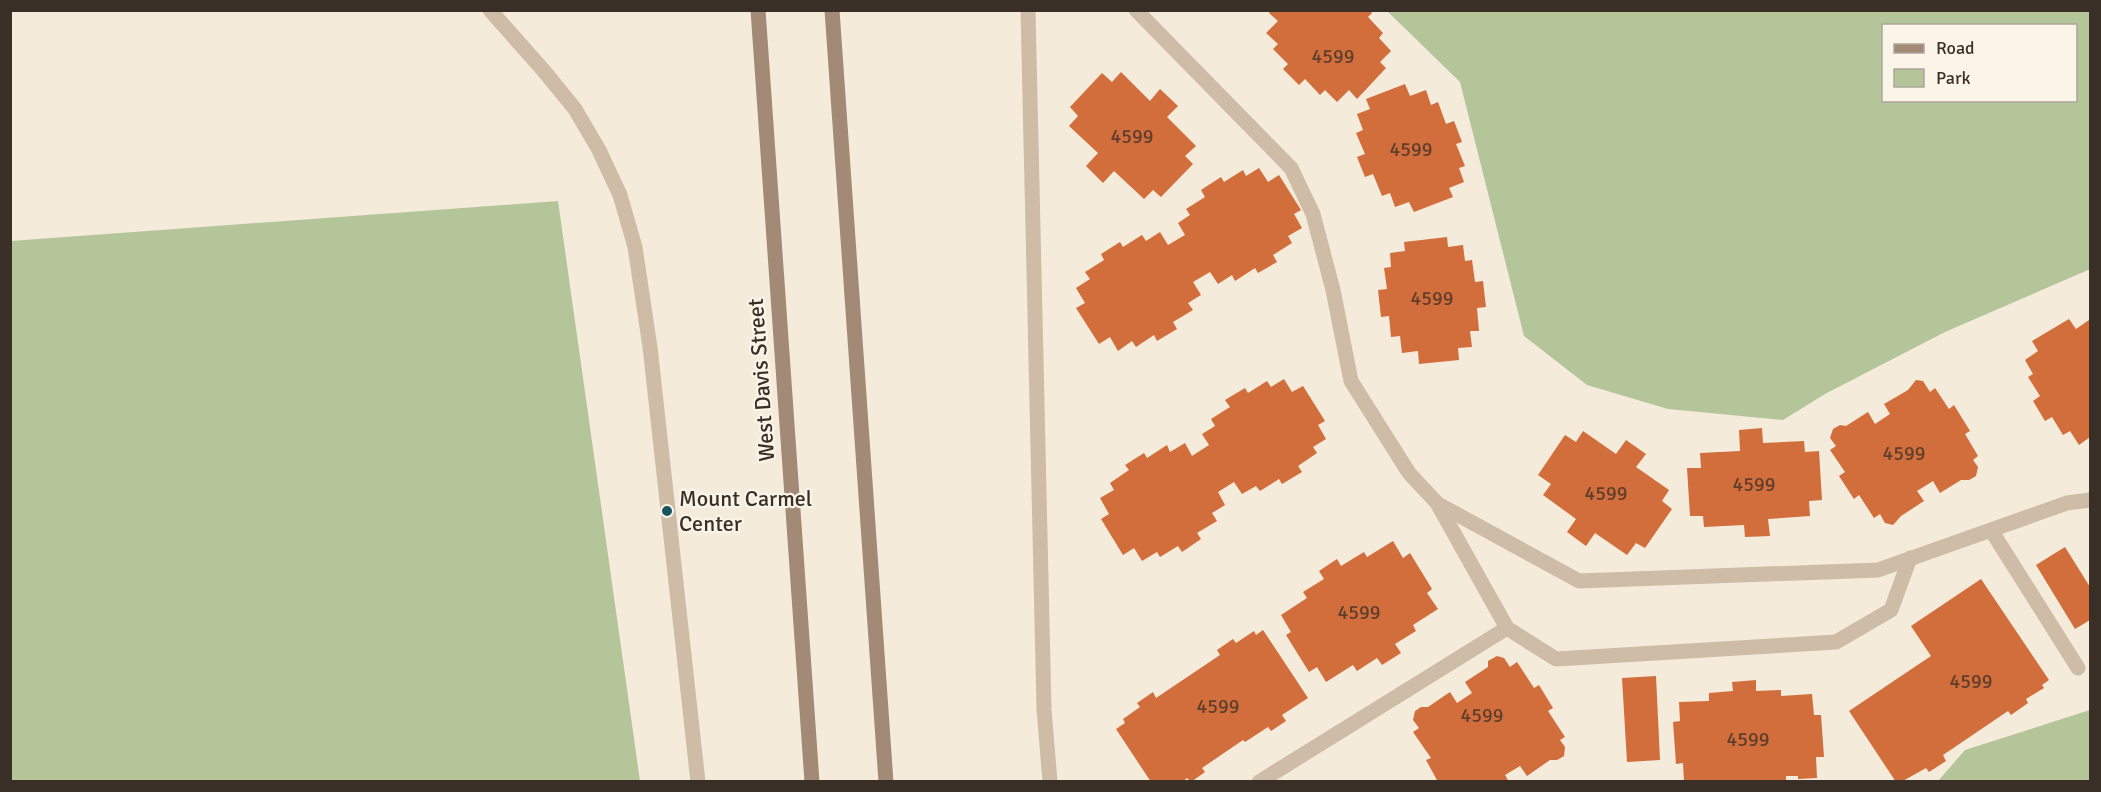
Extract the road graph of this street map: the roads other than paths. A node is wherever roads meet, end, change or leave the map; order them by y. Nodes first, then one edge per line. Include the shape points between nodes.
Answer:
1 (490, 10) edge
2 (758, 10) edge
3 (832, 10) edge
4 (1028, 10) edge
5 (1136, 10) edge
6 (2091, 500) edge
7 (1437, 503) junction
8 (1991, 530) junction
9 (1910, 558) junction
10 (1507, 628) junction
11 (2078, 668) dead end
12 (698, 782) edge
13 (812, 782) edge
14 (886, 782) edge
15 (1050, 782) edge
16 (1258, 782) edge

1 - 12 lane via 575,109 620,195 635,247 650,347
2 - 13 main road, West Davis Street
3 - 14 main road
4 - 15 lane via 1044,709
5 - 7 lane via 1291,168 1313,214 1351,381 1409,473
6 - 8 lane via 2067,503
7 - 9 lane via 1579,581 1878,570
7 - 10 lane
8 - 9 lane
8 - 11 lane
9 - 10 lane via 1891,610 1836,642 1556,659
10 - 16 lane

